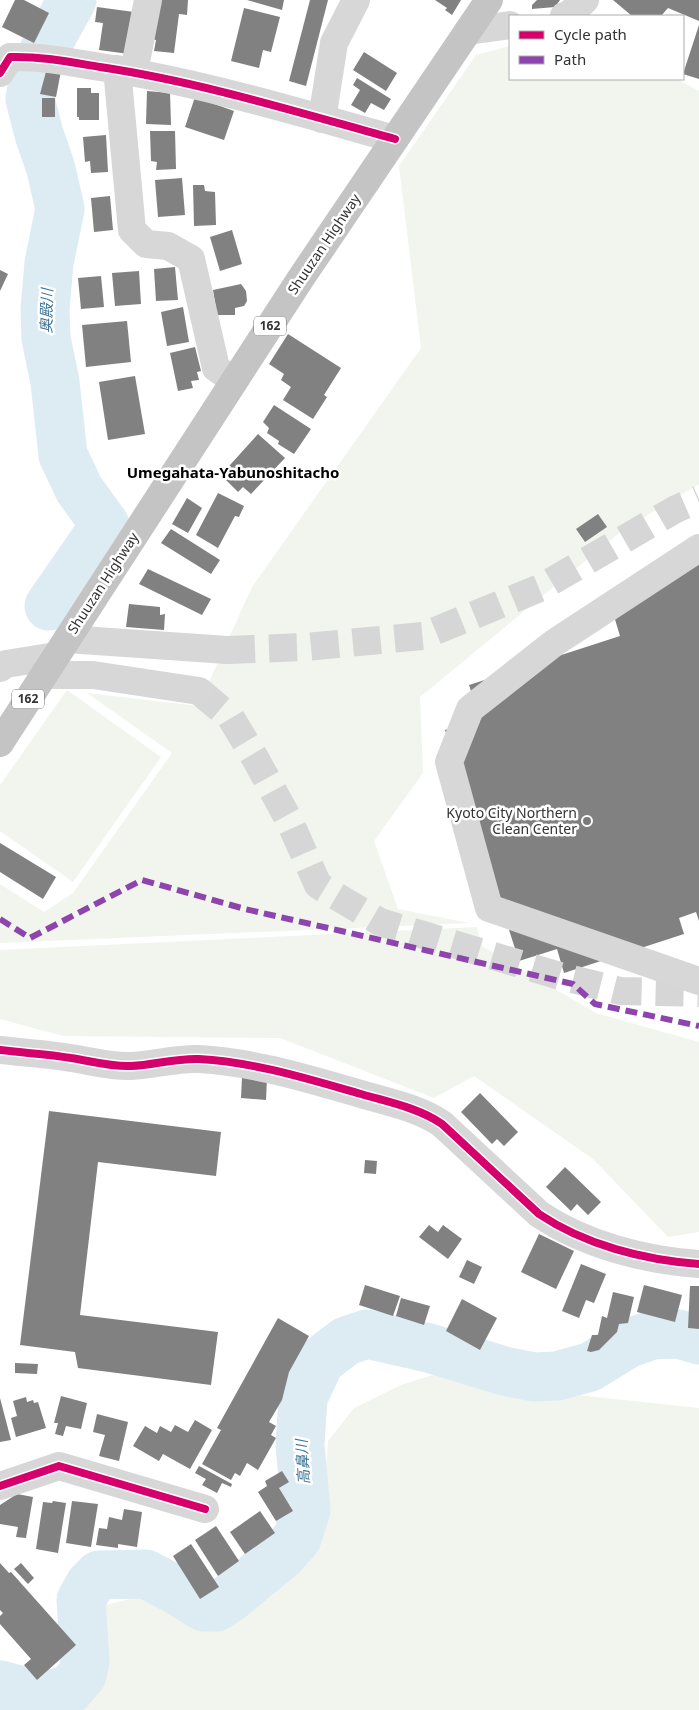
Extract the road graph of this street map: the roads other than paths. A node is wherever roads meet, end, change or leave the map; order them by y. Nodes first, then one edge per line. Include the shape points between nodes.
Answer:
1 (148, 0) edge
2 (356, 0) edge
3 (489, 0) edge
4 (585, 0) edge
5 (568, 15) edge
6 (509, 25) edge
7 (468, 31) junction
8 (126, 70) junction
9 (0, 73) edge
10 (322, 119) junction
11 (395, 139) junction
12 (234, 382) junction
13 (699, 548) edge
14 (227, 650) tunnel mouth
15 (55, 657) junction
16 (0, 668) edge
17 (199, 691) tunnel mouth
18 (0, 743) edge
19 (699, 981) edge
20 (0, 1050) edge
21 (699, 1264) edge
22 (0, 1486) edge
23 (205, 1509) dead end

1 - 8 street
2 - 10 street via 334,43
3 - 7 highway, Shuuzan Highway / 162
4 - 5 street
6 - 7 street
7 - 11 highway, Shuuzan Highway / 162
8 - 9 street via 31,56 10,57
8 - 10 street via 227,92
8 - 12 street via 132,230 146,244 168,246 192,259 216,368
10 - 11 street
11 - 12 highway, Shuuzan Highway / 162
12 - 15 highway, Shuuzan Highway / 162
13 - 19 street via 554,643 470,709 449,762 489,908
14 - 15 street
15 - 16 street via 6,664
15 - 17 street via 93,674
15 - 18 highway, Shuuzan Highway / 162
20 - 21 street via 115,1065 200,1059 248,1065 413,1110 442,1124 539,1214 556,1225 631,1254
22 - 23 street via 59,1466

